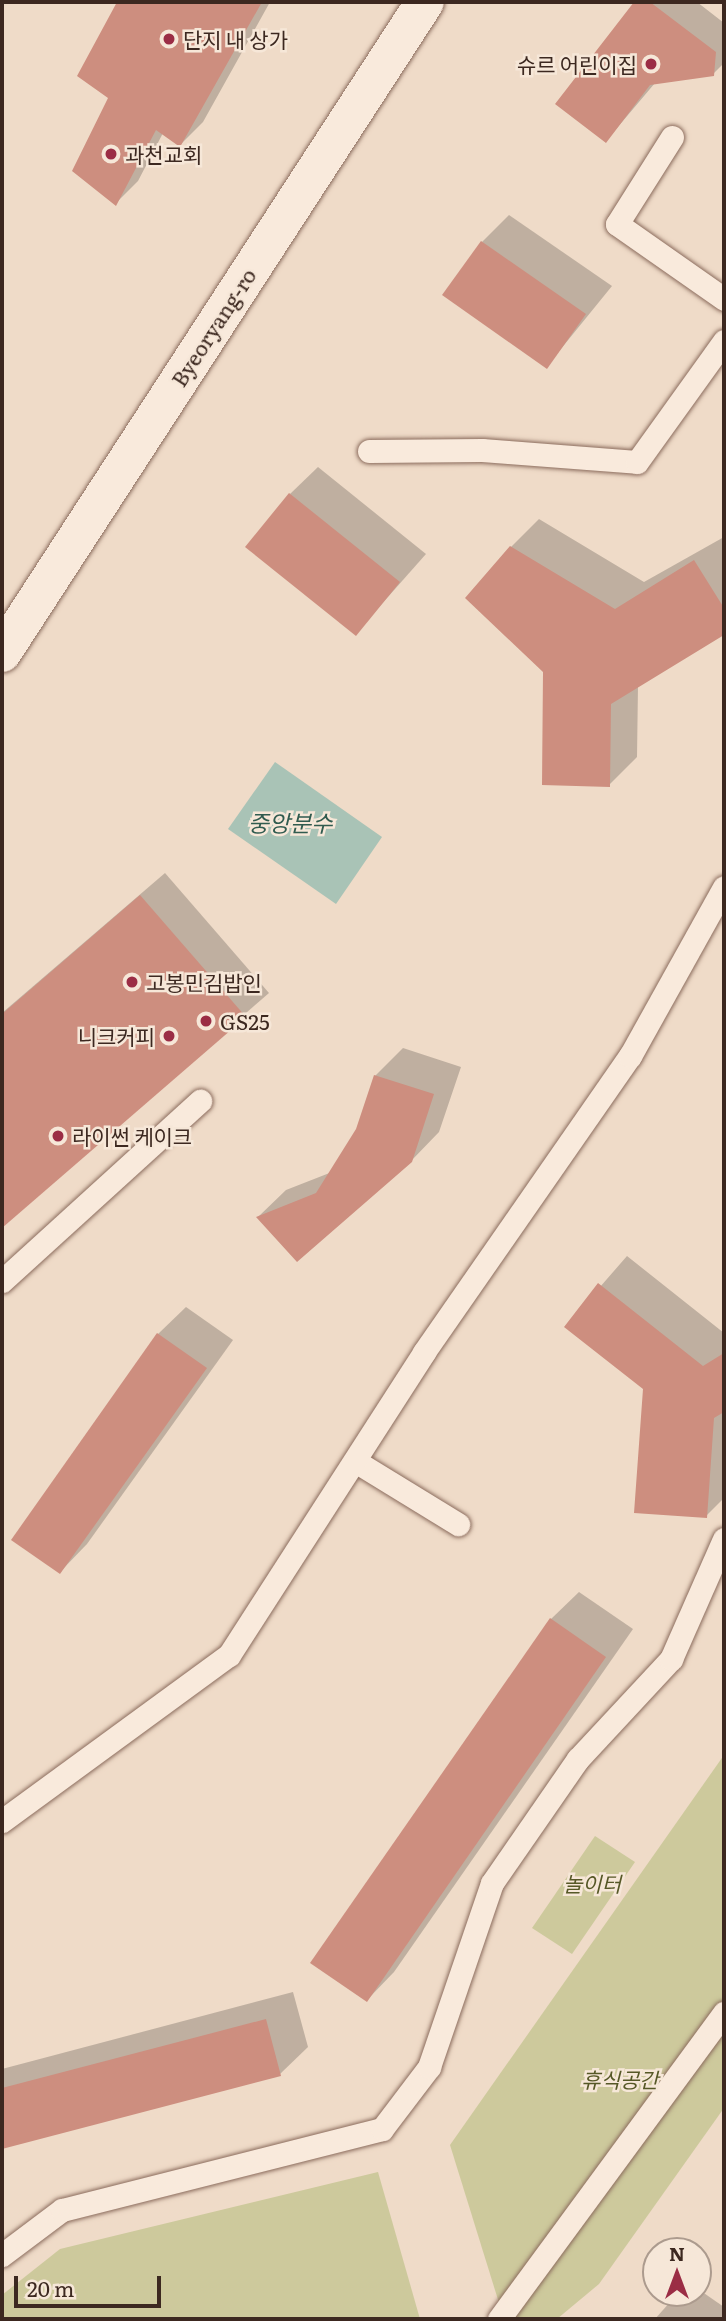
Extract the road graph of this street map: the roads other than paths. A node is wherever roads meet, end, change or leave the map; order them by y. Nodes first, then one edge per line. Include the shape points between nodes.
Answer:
1 (425, 2) edge
2 (672, 137) dead end
3 (724, 299) edge
4 (724, 341) edge
5 (369, 451) dead end
6 (2, 653) edge
7 (724, 887) edge
8 (200, 1101) dead end
9 (2, 1280) edge
10 (355, 1461) junction
11 (458, 1524) dead end
12 (724, 1539) edge
13 (2, 1821) edge
14 (724, 2013) edge
15 (2, 2255) edge
16 (499, 2319) edge

1 - 6 street, Byeoryang-ro
2 - 3 lane via 617,224
4 - 5 lane via 637,462 482,450
7 - 10 lane via 630,1056
8 - 9 lane
10 - 11 lane
10 - 13 lane via 229,1655
12 - 15 lane via 671,1659 578,1759 492,1883 429,2067 382,2129 62,2210
14 - 16 lane

